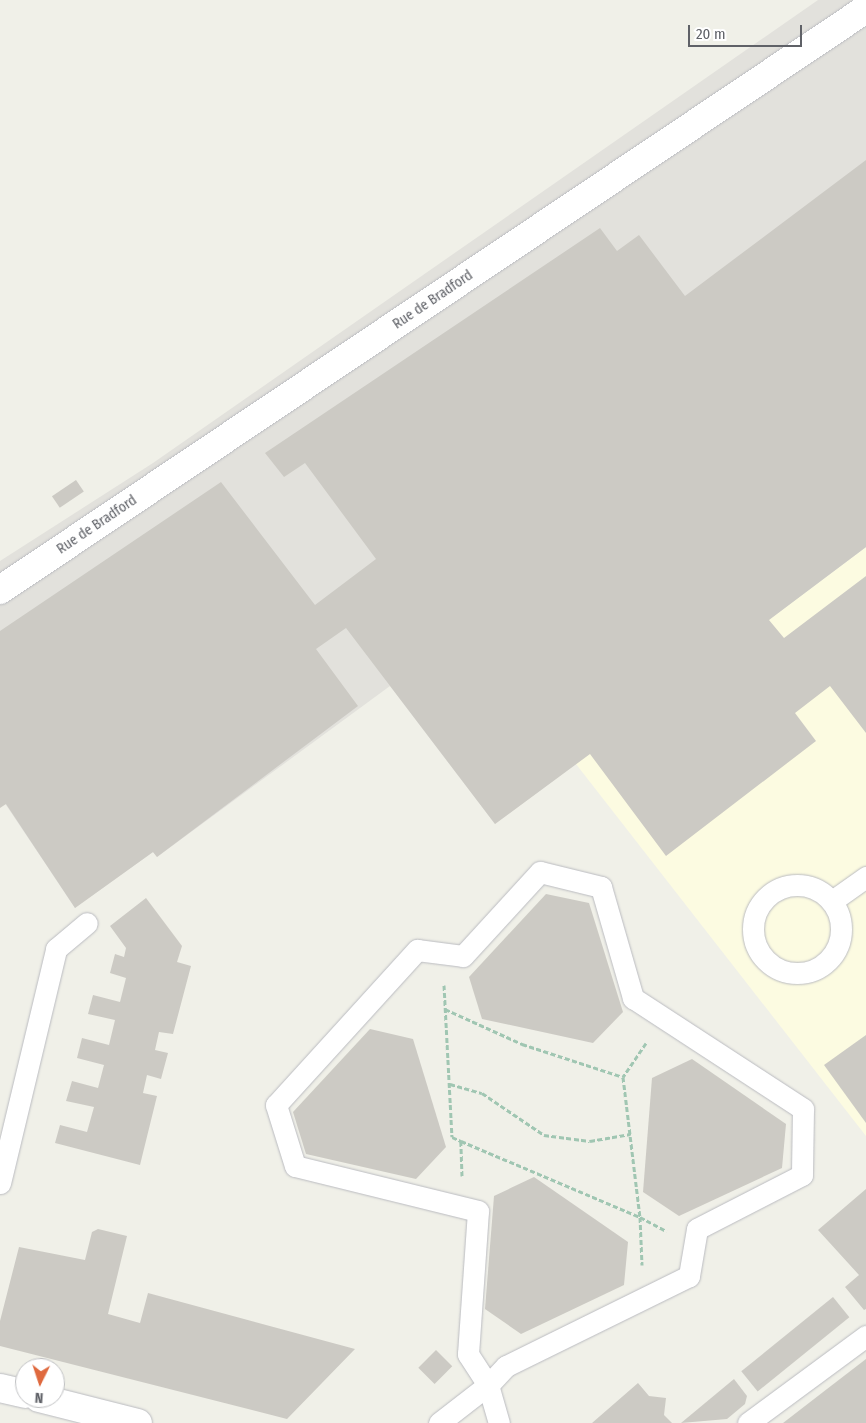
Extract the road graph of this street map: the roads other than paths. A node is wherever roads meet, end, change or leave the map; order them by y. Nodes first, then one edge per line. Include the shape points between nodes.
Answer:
1 (866, 9) edge
2 (0, 590) edge
3 (866, 877) edge
4 (832, 901) junction
5 (87, 924) dead end
6 (0, 1183) edge
7 (866, 1336) edge
8 (488, 1385) junction
9 (0, 1388) edge
10 (15, 1392) edge
11 (65, 1405) edge
12 (138, 1423) edge
13 (439, 1423) edge
14 (499, 1423) edge
15 (748, 1423) edge

1 - 2 street, Rue de Bradford
3 - 4 lane
4 - 4 lane via 805,886 775,891 758,909 754,921 755,940 763,957 783,971 795,973 808,972 830,959 841,937 838,912
5 - 6 lane via 56,949
7 - 15 lane
8 - 8 lane via 468,1354 478,1210 295,1166 276,1105 417,950 463,956 540,872 601,887 633,998 803,1109 802,1175 697,1229 688,1276 506,1366
8 - 13 lane
8 - 14 lane
9 - 10 street
11 - 12 street

